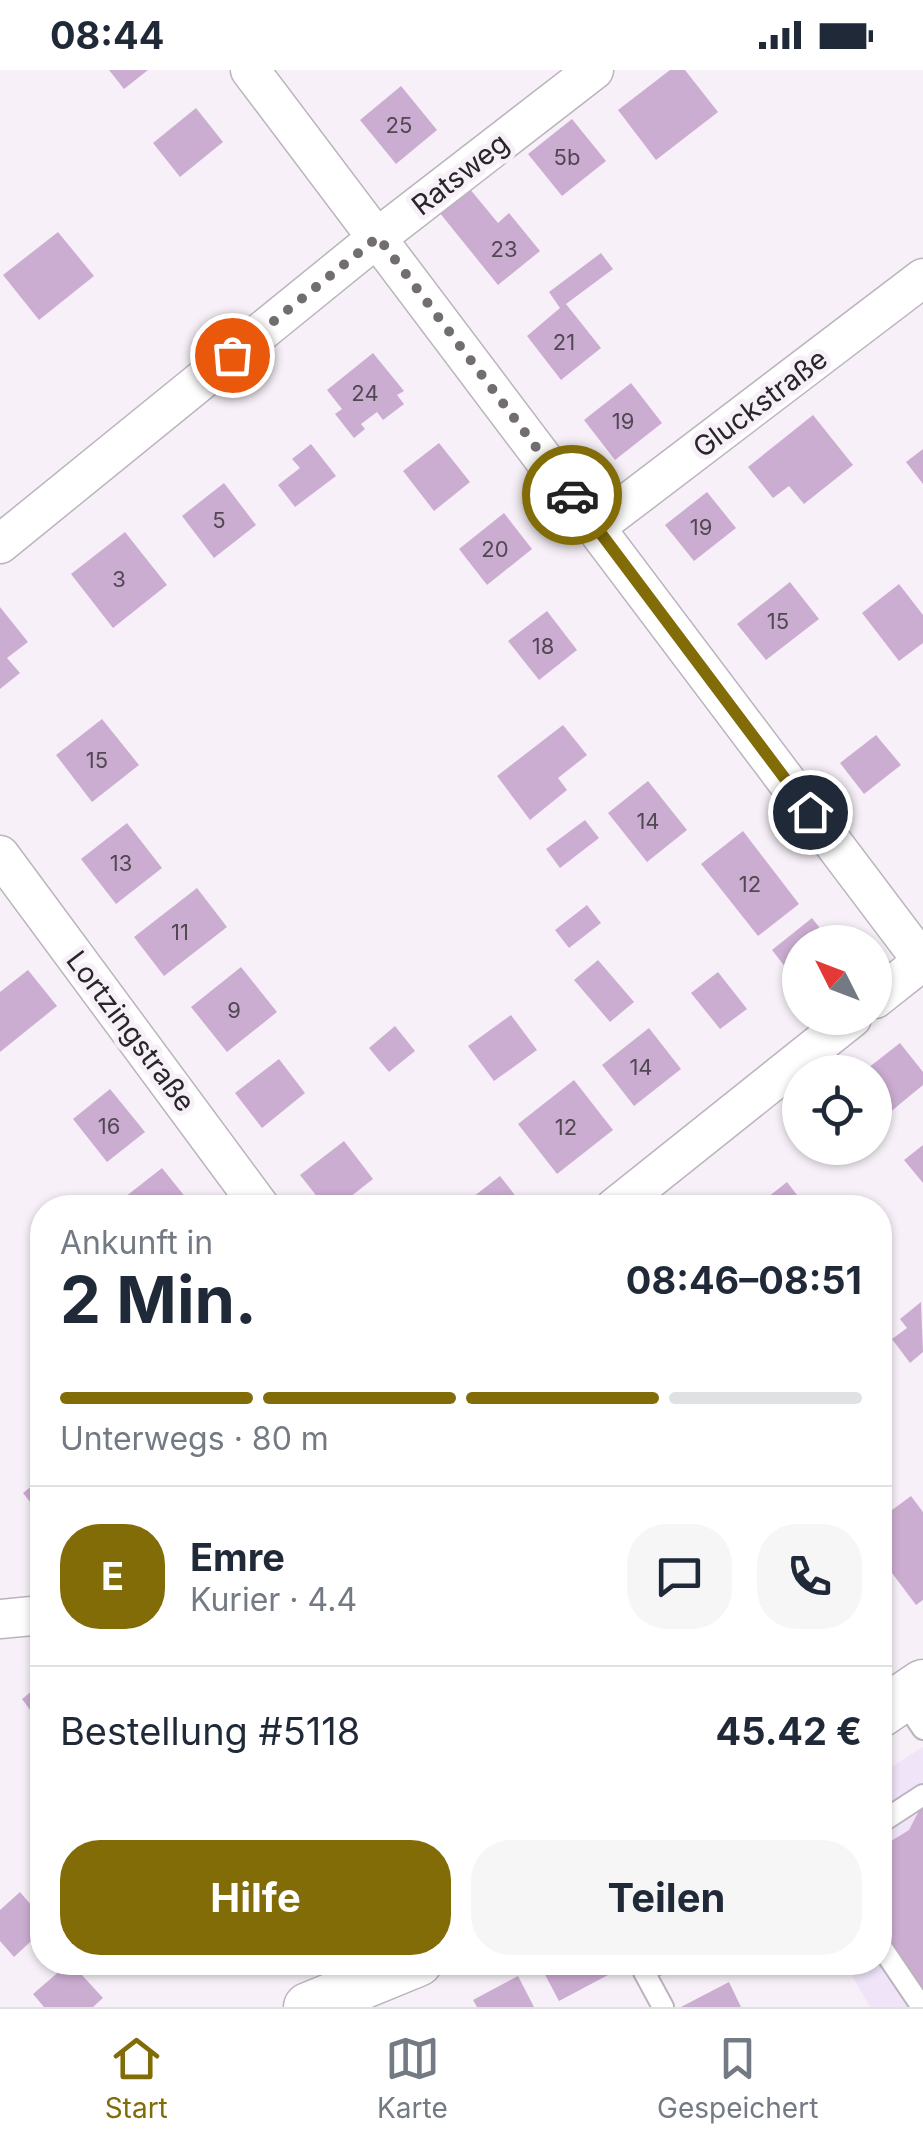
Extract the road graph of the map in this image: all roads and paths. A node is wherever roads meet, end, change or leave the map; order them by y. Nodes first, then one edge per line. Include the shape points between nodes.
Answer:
1 (250, 70) edge
2 (594, 70) edge
3 (378, 237) junction
4 (923, 278) edge
5 (596, 527) junction
6 (0, 544) edge
7 (5, 874) edge
8 (923, 962) edge
9 (892, 986) edge
10 (831, 1035) edge
11 (252, 1195) edge
12 (630, 1195) edge
13 (30, 1615) edge
14 (0, 1619) edge
15 (923, 1795) edge
16 (892, 1816) edge
17 (892, 1963) edge
18 (386, 1975) edge
19 (646, 1975) edge
20 (308, 2007) edge
21 (662, 2007) edge
22 (922, 2007) edge

1 - 3 street
2 - 3 street, Ratsweg
3 - 5 street
3 - 6 street, Ratsweg
4 - 5 street, Gluckstraße
5 - 8 street
7 - 11 street, Lortzingstraße
8 - 9 street
10 - 12 street
13 - 14 street
15 - 16 lane
17 - 22 lane
18 - 20 street
19 - 21 lane

